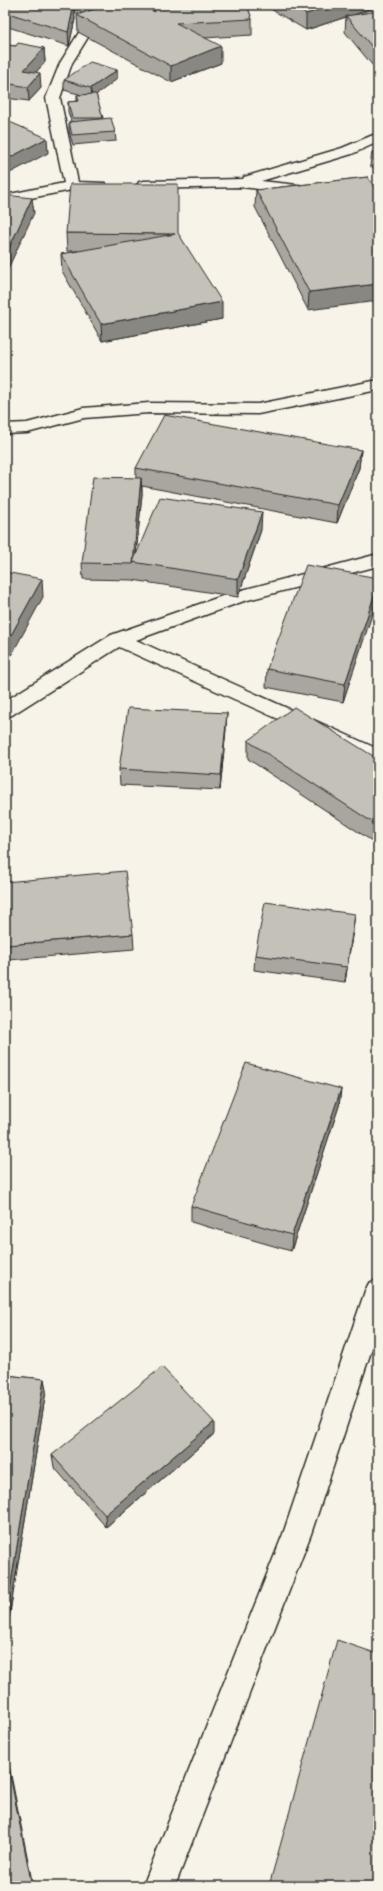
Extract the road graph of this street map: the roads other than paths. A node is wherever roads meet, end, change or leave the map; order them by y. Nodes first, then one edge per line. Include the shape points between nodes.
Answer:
1 (102, 5) edge
2 (378, 137) edge
3 (240, 183) junction
4 (133, 185) edge
5 (72, 186) junction
6 (110, 186) edge
7 (324, 192) edge
8 (5, 199) edge
9 (378, 385) edge
10 (5, 429) edge
11 (378, 560) edge
12 (118, 639) junction
13 (5, 710) edge
14 (378, 756) edge
15 (378, 1291) edge
16 (159, 1886) edge

1 - 5 street via 66,63 53,98
2 - 3 street via 347,151
3 - 4 street
3 - 7 street
5 - 6 street
5 - 8 street
9 - 10 street via 258,410 149,408 83,413 27,428
11 - 12 street via 238,597
12 - 13 street
12 - 14 street
15 - 16 street via 297,1534

